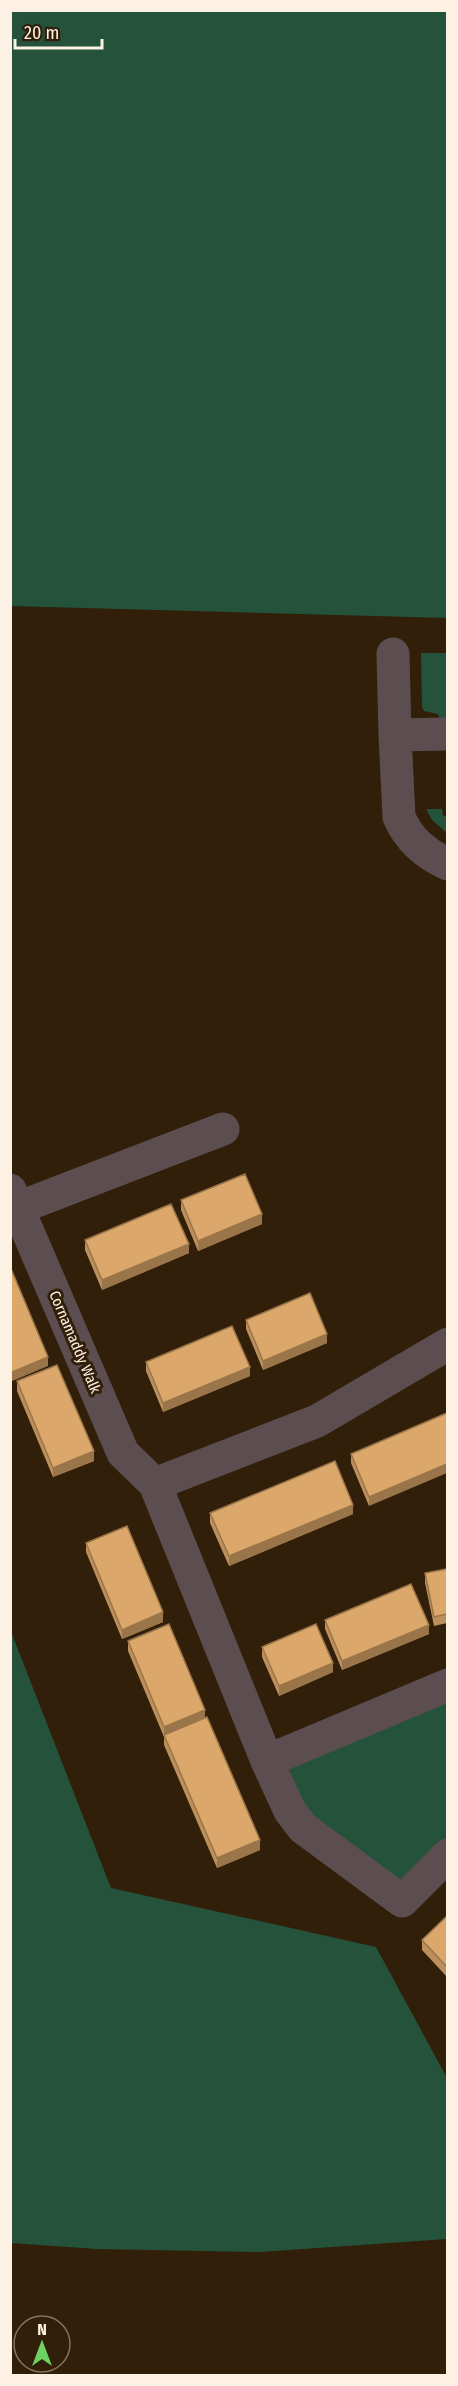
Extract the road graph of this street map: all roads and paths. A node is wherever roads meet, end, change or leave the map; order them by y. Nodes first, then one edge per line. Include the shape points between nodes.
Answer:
1 (393, 654) dead end
2 (447, 734) edge
3 (395, 735) junction
4 (447, 864) edge
5 (223, 1129) dead end
6 (14, 1199) edge
7 (447, 1344) edge
8 (155, 1484) junction
9 (447, 1685) edge
10 (267, 1761) junction
11 (447, 1855) edge

1 - 3 street
2 - 3 street
3 - 4 street via 399,817 421,848
5 - 6 street
6 - 8 street, Cornamaddy Walk via 123,1454
7 - 8 street via 317,1421
8 - 10 street, Cornamaddy Walk
9 - 10 street
10 - 11 street, Cornamaddy Walk via 290,1811 303,1828 394,1909

